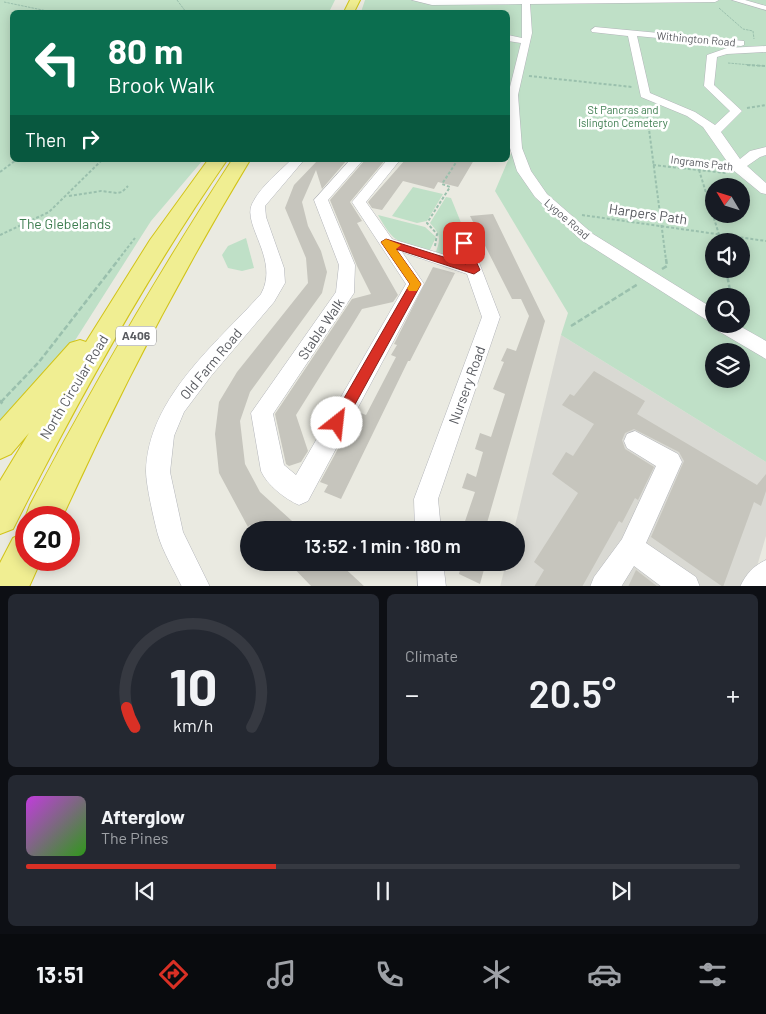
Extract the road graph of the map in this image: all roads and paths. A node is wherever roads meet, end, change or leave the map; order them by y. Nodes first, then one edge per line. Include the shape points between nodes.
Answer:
1 (416, 0) edge
2 (736, 0) edge
3 (526, 1) edge
4 (3, 2) edge
5 (713, 3) edge
6 (766, 8) edge
7 (42, 10) edge
8 (595, 30) dead end
9 (632, 34) junction
10 (510, 38) edge
11 (526, 41) junction
12 (759, 47) edge
13 (710, 61) junction
14 (766, 66) edge
15 (513, 73) edge
16 (644, 92) junction
17 (766, 105) edge
18 (736, 111) junction
19 (511, 119) edge
20 (715, 132) junction
21 (766, 151) edge
22 (13, 162) edge
23 (100, 162) edge
24 (217, 162) edge
25 (240, 162) edge
26 (296, 162) edge
27 (355, 162) edge
28 (392, 162) edge
29 (456, 162) edge
30 (653, 165) junction
31 (738, 167) junction
32 (699, 170) junction
33 (0, 172) edge
34 (749, 176) junction
35 (128, 186) dead end
36 (766, 190) edge
37 (67, 196) junction
38 (556, 211) junction
39 (663, 226) junction
40 (713, 233) edge
41 (720, 233) edge
42 (0, 235) edge
43 (135, 238) dead end
44 (750, 239) edge
45 (766, 241) edge
46 (386, 242) junction
47 (464, 243) dead end
48 (430, 256) junction
49 (474, 270) junction
50 (142, 272) junction
51 (649, 277) junction
52 (705, 312) edge
53 (571, 326) dead end
54 (737, 333) edge
55 (766, 351) edge
56 (0, 404) edge
57 (635, 441) dead end
58 (0, 444) edge
59 (49, 506) edge
60 (0, 516) edge
61 (427, 521) edge
62 (631, 548) junction
63 (16, 571) edge
64 (431, 571) edge
65 (766, 574) edge
66 (9, 586) edge
67 (196, 586) edge
68 (432, 586) edge
69 (604, 586) edge
70 (686, 586) edge
71 (754, 586) edge

1 - 3 street
2 - 6 street
3 - 5 street
3 - 11 street, Lygoe Road
4 - 7 path
5 - 12 path via 743,29 753,31 755,38 752,41
8 - 9 street, Withington Road
9 - 12 street, Withington Road
9 - 16 street
10 - 11 street
11 - 15 street, Lygoe Road
12 - 13 street via 712,54
13 - 14 path
13 - 18 street via 709,86
15 - 16 path
15 - 19 street, Lygoe Road
16 - 20 street via 658,104 694,114
16 - 30 path
17 - 18 path
18 - 20 street
19 - 38 street, Lygoe Road via 524,171
20 - 31 street
21 - 31 street via 755,154
22 - 33 path
23 - 37 path
24 - 50 highway, North Circular Road / A406
25 - 59 highway, North Circular Road / A406 via 200,223 131,345
26 - 67 street, Old Farm Road via 258,206 276,268 276,283 268,298 175,407 163,436 158,472 171,535
27 - 46 street, Stable Walk via 320,200 347,266 345,293 262,414 273,471 298,493 415,284
28 - 46 street via 359,202
29 - 48 path via 442,184 450,187 427,223 437,234
30 - 32 path, Ingrams Path
30 - 39 path
31 - 34 street
32 - 34 path, Ingrams Path
32 - 41 path
34 - 36 street
35 - 37 path via 117,193 101,191
37 - 42 path via 49,212
38 - 39 path, Harpers Path
38 - 51 street, Lygoe Road via 587,237
39 - 40 path, Harpers Path
39 - 51 path via 667,266
43 - 56 path via 39,362
44 - 45 path, Harpers Path
46 - 48 street
47 - 49 street, Nursery Road
48 - 49 street
49 - 61 street, Nursery Road via 491,317 426,499
50 - 58 highway, A406 via 57,380
50 - 60 highway, North Circular Road / A406
51 - 52 street, Lygoe Road
51 - 53 path
54 - 55 street
57 - 62 street via 670,462
62 - 69 street
62 - 70 street
63 - 66 highway
64 - 68 street
65 - 71 street

